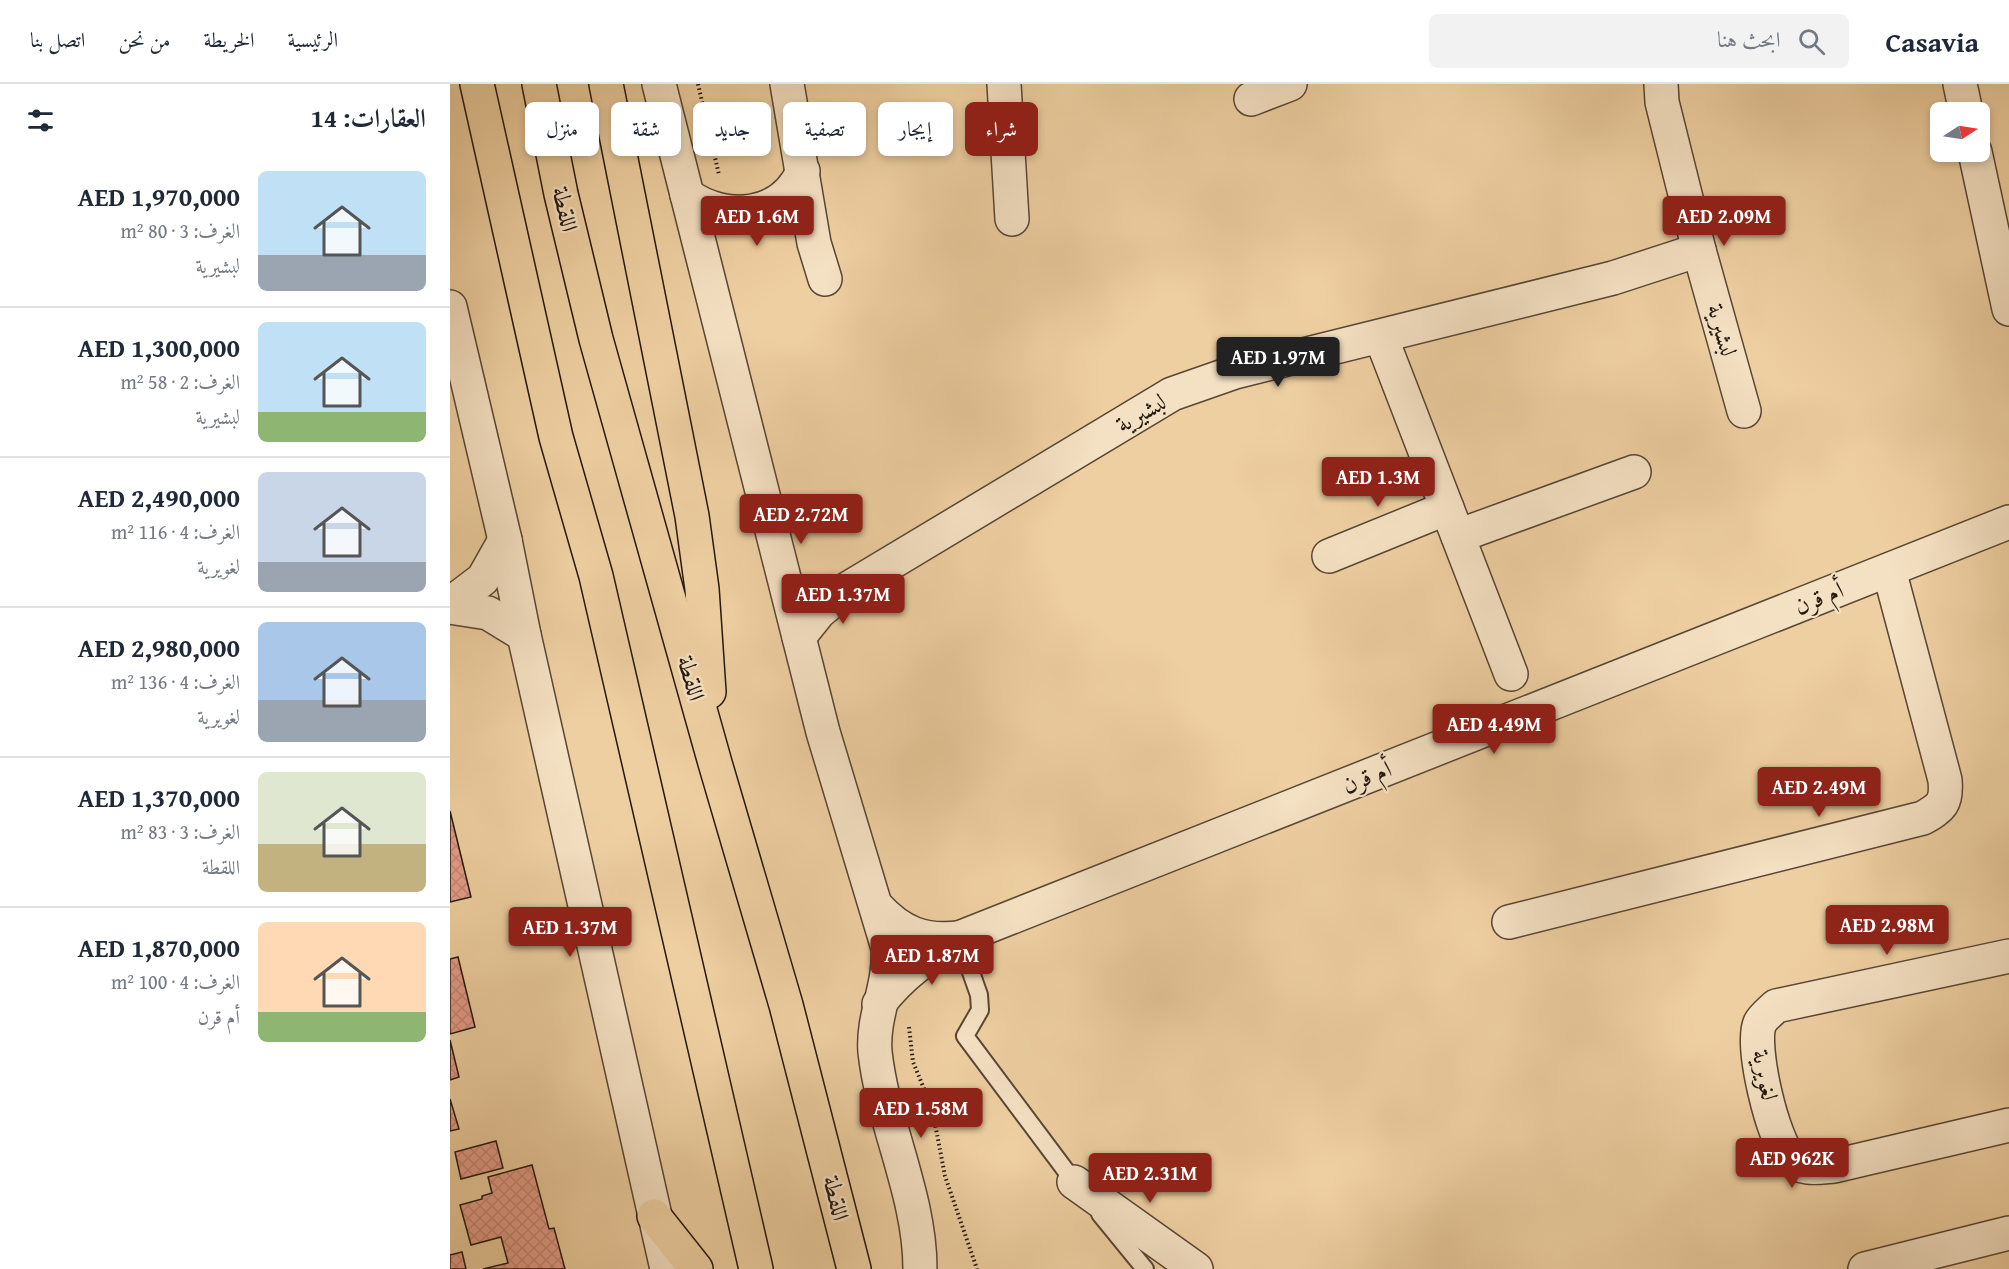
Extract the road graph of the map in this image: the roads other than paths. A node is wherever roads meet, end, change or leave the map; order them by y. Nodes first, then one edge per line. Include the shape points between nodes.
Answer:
1 (477, 84) edge
2 (539, 84) edge
3 (606, 84) edge
4 (659, 84) edge
5 (787, 84) edge
6 (1004, 84) edge
7 (1661, 84) edge
8 (1960, 84) edge
9 (1964, 102) edge
10 (1977, 162) edge
11 (802, 171) junction
12 (687, 195) junction
13 (754, 216) junction
14 (1012, 219) dead end
15 (812, 225) junction
16 (1699, 250) junction
17 (703, 262) junction
18 (825, 279) dead end
19 (450, 307) edge
20 (2009, 309) edge
21 (1381, 337) junction
22 (1744, 411) dead end
23 (1634, 472) dead end
24 (1452, 522) junction
25 (2009, 522) edge
26 (505, 540) junction
27 (1329, 556) dead end
28 (1889, 570) junction
29 (782, 575) junction
30 (858, 582) junction
31 (450, 605) edge
32 (524, 635) junction
33 (799, 637) junction
34 (1511, 674) dead end
35 (715, 763) junction
36 (877, 907) junction
37 (1509, 922) dead end
38 (959, 938) junction
39 (2009, 956) edge
40 (879, 1004) junction
41 (2009, 1125) edge
42 (1074, 1182) junction
43 (654, 1216) junction
44 (2009, 1233) edge
45 (756, 1265) edge
46 (667, 1269) edge
47 (696, 1269) edge
48 (854, 1269) edge
49 (920, 1269) edge
50 (1144, 1269) edge
51 (1196, 1269) edge
52 (1865, 1269) edge

1 - 45 main road via 554,426 596,576
2 - 35 main road, اللقطة via 596,339
3 - 35 main road via 692,516 702,589
4 - 12 street
5 - 11 street
6 - 14 street
7 - 16 street, لبشيرية via 1662,102
8 - 9 street
10 - 20 street
11 - 13 street via 797,183 780,201
11 - 15 street
12 - 13 street via 716,210
12 - 17 street
13 - 15 street via 783,217
13 - 17 street via 718,241
15 - 18 street
16 - 21 street, لبشيرية via 1613,278
16 - 22 street, لبشيرية
17 - 29 street
19 - 26 street
21 - 24 street
21 - 30 street, لبشيرية via 1235,372 1172,394
23 - 24 street
24 - 27 street
24 - 34 street
25 - 28 street, أم قرن
26 - 31 street via 483,579
26 - 32 street
28 - 37 street via 1945,780 1946,796 1939,808 1923,818
28 - 38 street, أم قرن
29 - 30 street, لبشيرية via 819,586
29 - 33 street
30 - 33 street, لبشيرية via 819,612
31 - 32 street via 488,613
32 - 43 street
33 - 36 street
35 - 48 main road, اللقطة via 786,1005
36 - 38 street, أم قرن via 904,932 922,938
36 - 40 street via 890,967
38 - 40 street, أم قرن via 914,967
38 - 42 lane via 979,995 980,1010 965,1036
39 - 41 street, لغويرية via 1776,1006 1760,1022 1756,1047 1778,1138 1791,1160 1808,1168 1834,1166
40 - 49 street via 876,1054 913,1218
42 - 50 lane
42 - 51 street
43 - 46 street
43 - 47 main road
44 - 52 street

